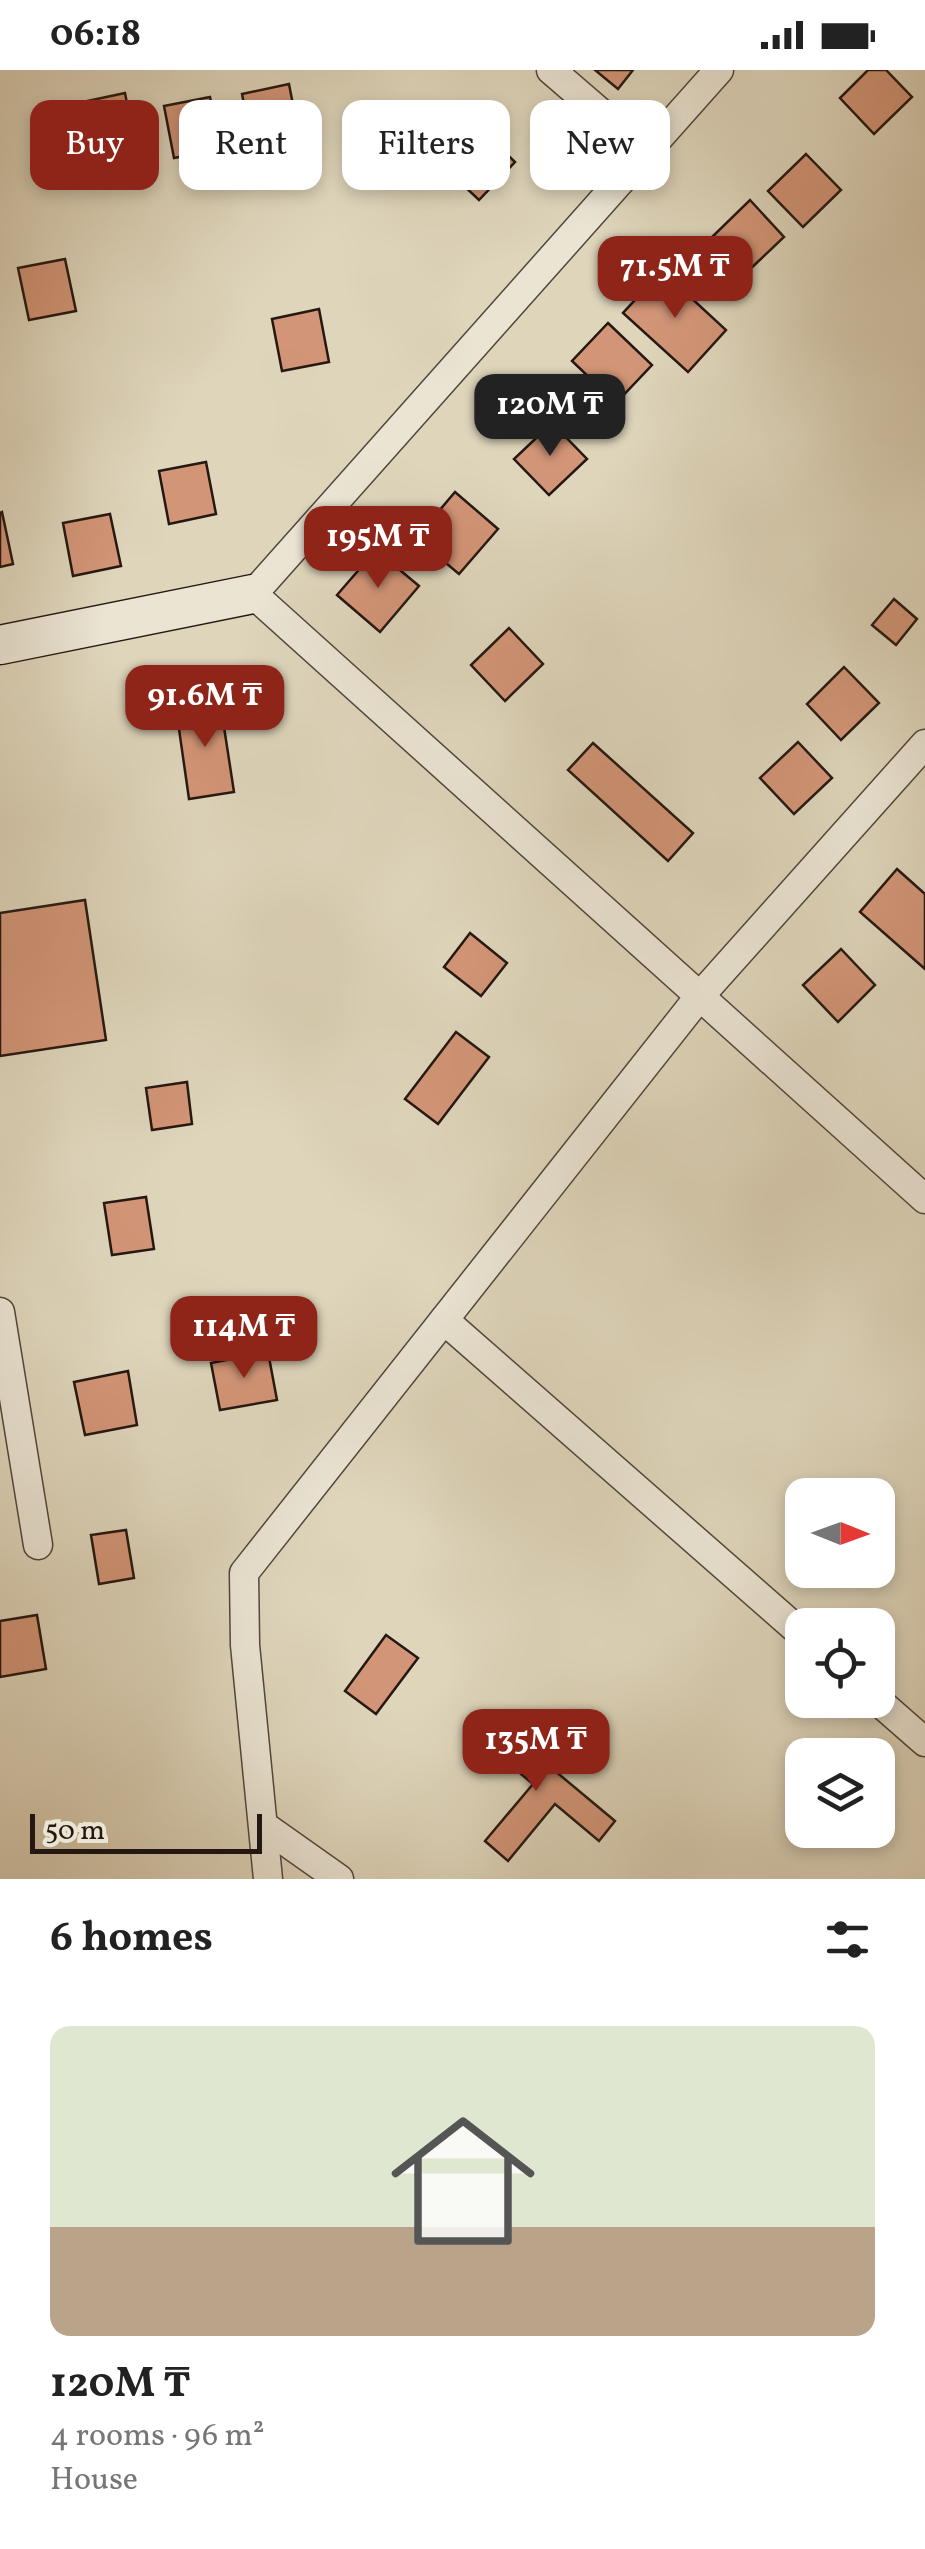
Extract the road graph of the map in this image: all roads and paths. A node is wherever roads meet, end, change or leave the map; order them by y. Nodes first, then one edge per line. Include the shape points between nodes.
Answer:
1 (552, 70) edge
2 (720, 70) edge
3 (586, 100) edge
4 (670, 125) edge
5 (612, 190) edge
6 (253, 594) junction
7 (0, 645) edge
8 (925, 744) edge
9 (698, 997) junction
10 (925, 1199) edge
11 (0, 1312) edge
12 (444, 1320) junction
13 (38, 1546) dead end
14 (785, 1619) edge
15 (895, 1715) edge
16 (925, 1742) edge
17 (264, 1826) junction
18 (268, 1879) edge
19 (339, 1879) edge

1 - 3 street
2 - 4 street
5 - 6 street
6 - 7 street
6 - 9 street
8 - 9 street
9 - 10 street
9 - 12 street
11 - 13 street
12 - 14 street
12 - 17 street via 244,1573
15 - 16 street
17 - 18 street
17 - 19 street

